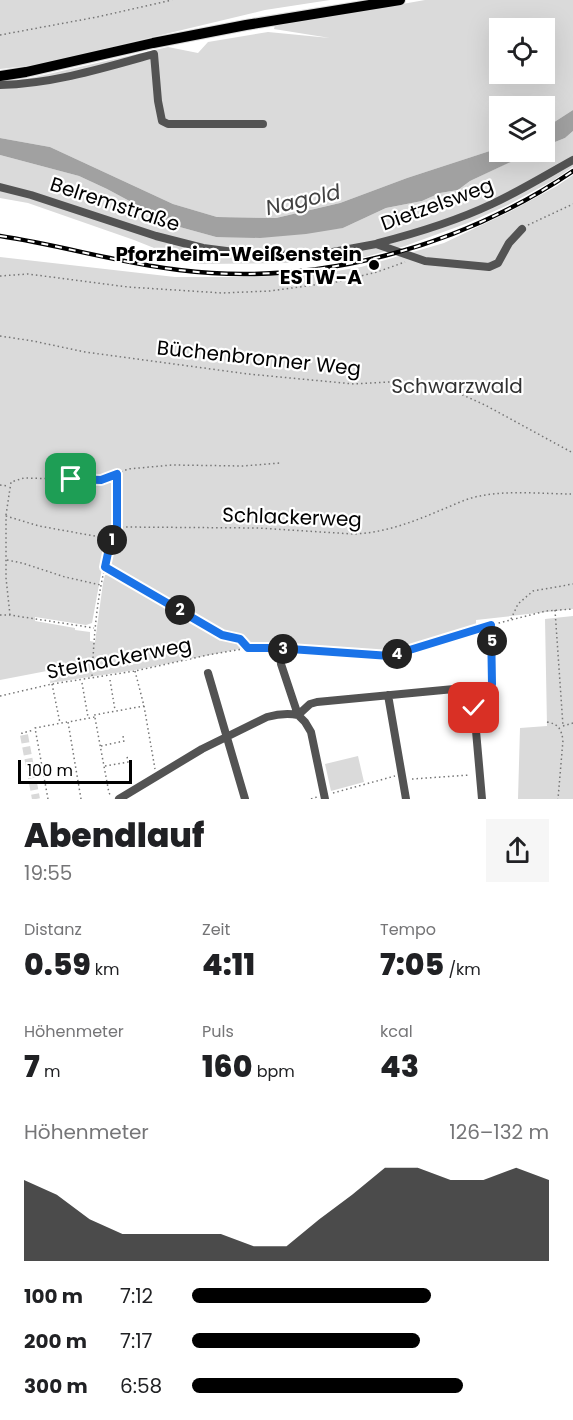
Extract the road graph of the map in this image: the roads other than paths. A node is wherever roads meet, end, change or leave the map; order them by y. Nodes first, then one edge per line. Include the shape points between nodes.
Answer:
1 (400, 0) edge
2 (0, 76) edge
3 (0, 85) edge
4 (262, 124) dead end
5 (573, 160) edge
6 (0, 187) edge
7 (522, 229) road end
8 (375, 244) junction
9 (492, 648) road end
10 (281, 664) dead end
11 (208, 673) dead end
12 (461, 691) junction
13 (388, 695) junction
14 (298, 715) junction
15 (227, 735) junction
16 (324, 797) edge
17 (119, 799) edge
18 (245, 799) edge
19 (406, 799) edge
20 (482, 799) edge

1 - 2 main road via 264,21
3 - 4 street via 31,84 154,54 162,121
5 - 8 street, Dietzelsweg via 473,212
6 - 8 street, Belremstraße via 156,236 213,249 312,255
7 - 8 street, Belremstraße via 494,266 425,261
9 - 12 street via 490,688
10 - 14 street
11 - 15 street
12 - 13 street
12 - 20 street via 474,708
13 - 14 street via 317,702
13 - 19 street
14 - 15 street via 267,717
14 - 16 street via 311,732
15 - 17 street
15 - 18 street

